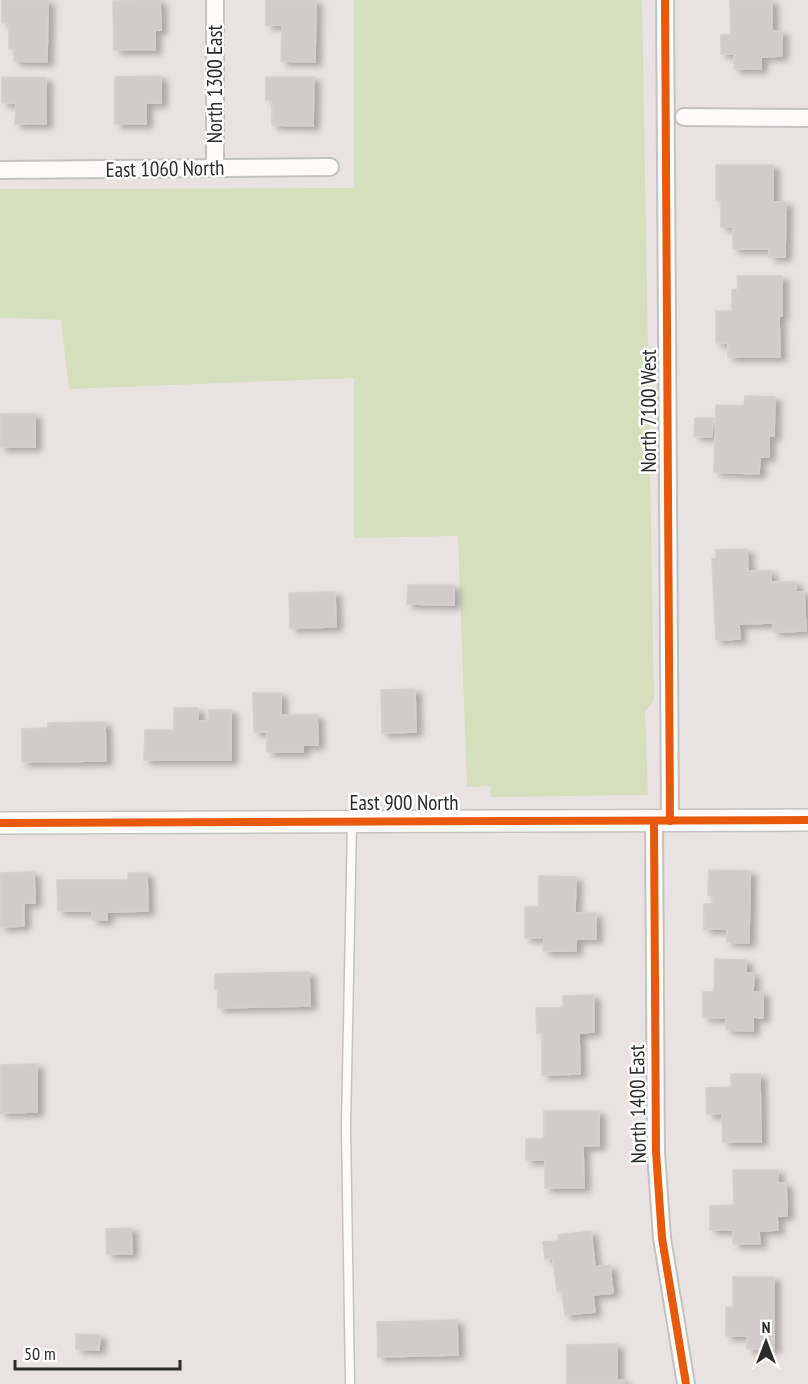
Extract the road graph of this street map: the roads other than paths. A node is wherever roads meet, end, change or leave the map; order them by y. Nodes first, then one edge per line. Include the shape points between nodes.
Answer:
1 (215, 0) edge
2 (665, 0) edge
3 (684, 117) dead end
4 (808, 118) edge
5 (330, 167) dead end
6 (215, 168) junction
7 (0, 170) edge
8 (808, 819) edge
9 (352, 820) junction
10 (662, 821) junction
11 (0, 823) edge
12 (350, 1384) edge
13 (686, 1384) edge

1 - 6 street, North 1300 East
2 - 10 street, North 7100 West
3 - 4 street
5 - 6 street, East 1060 North
6 - 7 street, East 1060 North
8 - 10 street, East 900 North
9 - 10 street, East 900 North
9 - 11 street, East 900 North
9 - 12 lane via 346,1126
10 - 13 street, North 1400 East via 656,1152 662,1238

